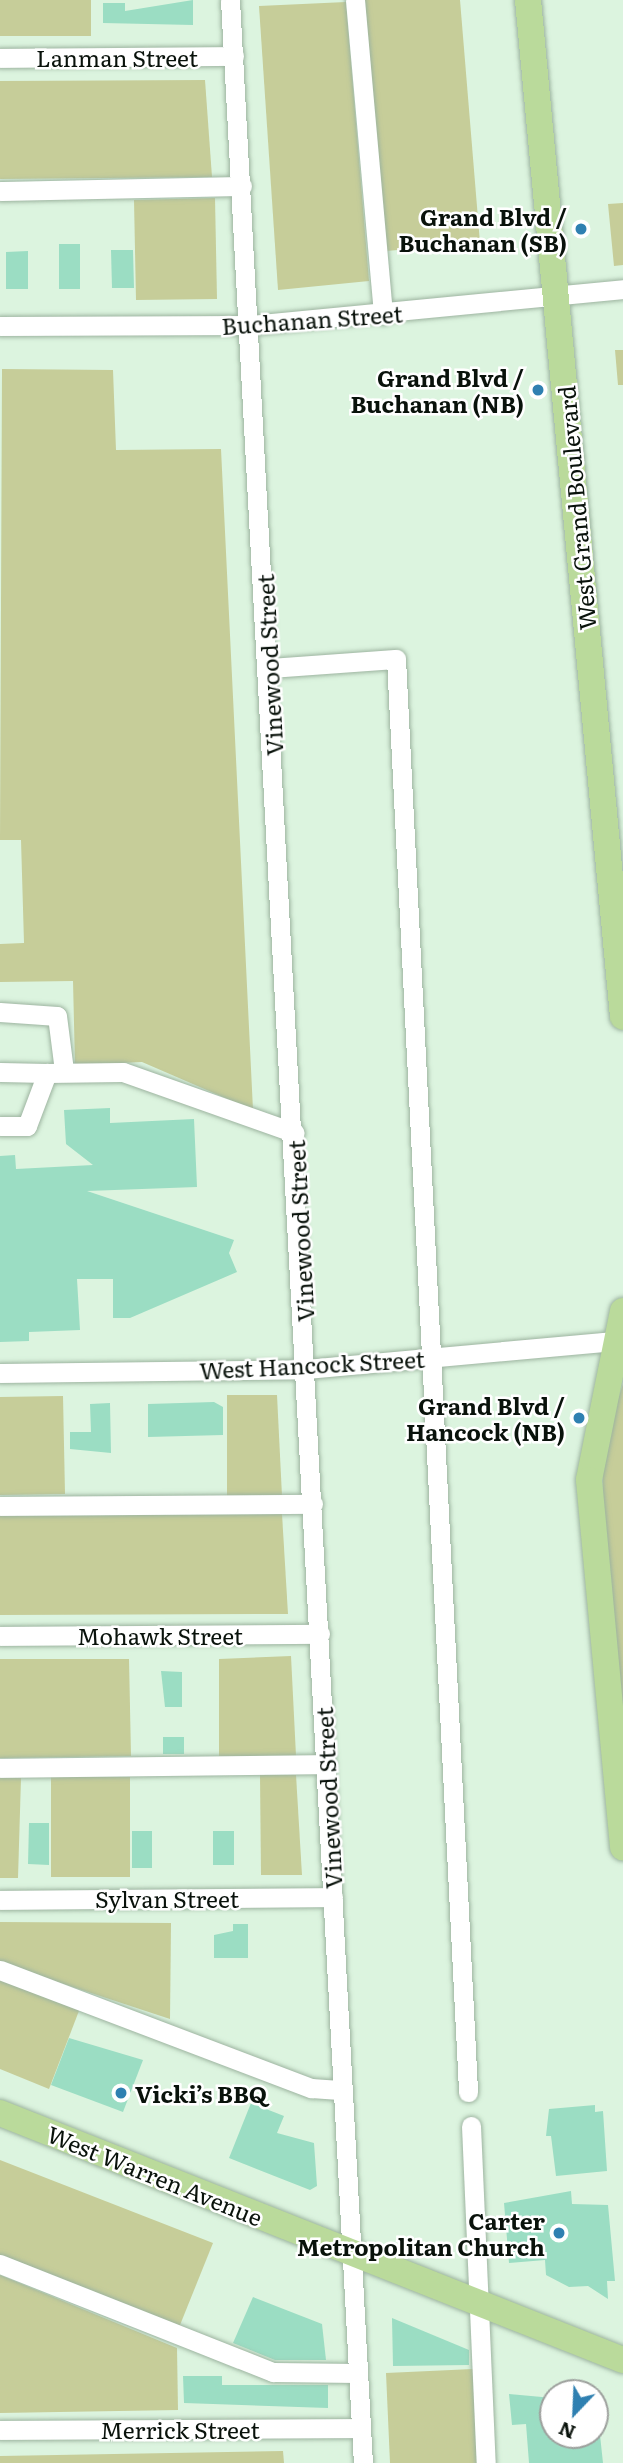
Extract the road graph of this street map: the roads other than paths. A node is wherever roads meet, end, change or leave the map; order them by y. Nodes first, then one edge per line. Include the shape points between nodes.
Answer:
1 (229, 0) edge
2 (355, 0) edge
3 (527, 0) edge
4 (234, 56) junction
5 (0, 58) edge
6 (242, 186) junction
7 (0, 191) edge
8 (623, 289) edge
9 (556, 297) junction
10 (383, 315) junction
11 (251, 325) junction
12 (0, 326) edge
13 (269, 668) junction
14 (0, 1012) edge
15 (623, 1017) edge
16 (0, 1072) edge
17 (55, 1072) junction
18 (0, 1126) edge
19 (295, 1133) junction
20 (623, 1311) edge
21 (620, 1340) edge
22 (427, 1358) junction
23 (306, 1369) junction
24 (0, 1373) edge
25 (623, 1373) edge
26 (606, 1393) junction
27 (313, 1504) junction
28 (0, 1506) edge
29 (320, 1634) junction
30 (0, 1636) edge
31 (326, 1764) junction
32 (0, 1768) edge
33 (623, 1847) edge
34 (333, 1897) junction
35 (0, 1900) edge
36 (0, 1970) edge
37 (343, 2090) junction
38 (468, 2092) dead end
39 (0, 2113) edge
40 (471, 2126) dead end
41 (352, 2252) junction
42 (0, 2264) edge
43 (478, 2302) junction
44 (623, 2360) edge
45 (358, 2373) junction
46 (361, 2428) junction
47 (0, 2430) edge
48 (363, 2463) edge
49 (486, 2463) edge

1 - 4 street, Vinewood Street
2 - 10 street
3 - 9 main road, West Grand Boulevard
4 - 5 street, Lanman Street
4 - 6 street, Vinewood Street
6 - 7 street
6 - 11 street, Vinewood Street
8 - 9 street, Buchanan Street
9 - 10 street, Buchanan Street
9 - 15 main road, West Grand Boulevard
10 - 11 street, Buchanan Street
11 - 12 street, Buchanan Street
11 - 13 street, Vinewood Street
13 - 19 street, Vinewood Street
13 - 22 street via 396,659
14 - 17 street via 57,1016
16 - 17 street
17 - 18 street via 27,1126
17 - 19 street via 144,1077
19 - 23 street, Vinewood Street
20 - 21 main road
21 - 22 street, West Hancock Street
21 - 26 main road
22 - 23 street, West Hancock Street
22 - 38 street
23 - 24 street, West Hancock Street
23 - 27 street, Vinewood Street
25 - 26 main road
26 - 33 main road via 591,1460 590,1502
27 - 28 street
27 - 29 street, Vinewood Street
29 - 30 street, Mohawk Street
29 - 31 street, Vinewood Street
31 - 32 street
31 - 34 street, Vinewood Street
34 - 35 street, Sylvan Street
34 - 37 street, Vinewood Street
36 - 37 street via 311,2088
37 - 41 street, Vinewood Street
39 - 41 main road, West Warren Avenue
40 - 43 street
41 - 43 main road, West Warren Avenue
41 - 45 street, Vinewood Street
42 - 45 street via 273,2372
43 - 44 main road, West Warren Avenue
43 - 49 street
45 - 46 street, Vinewood Street
46 - 47 street, Merrick Street
46 - 48 street, Vinewood Street

